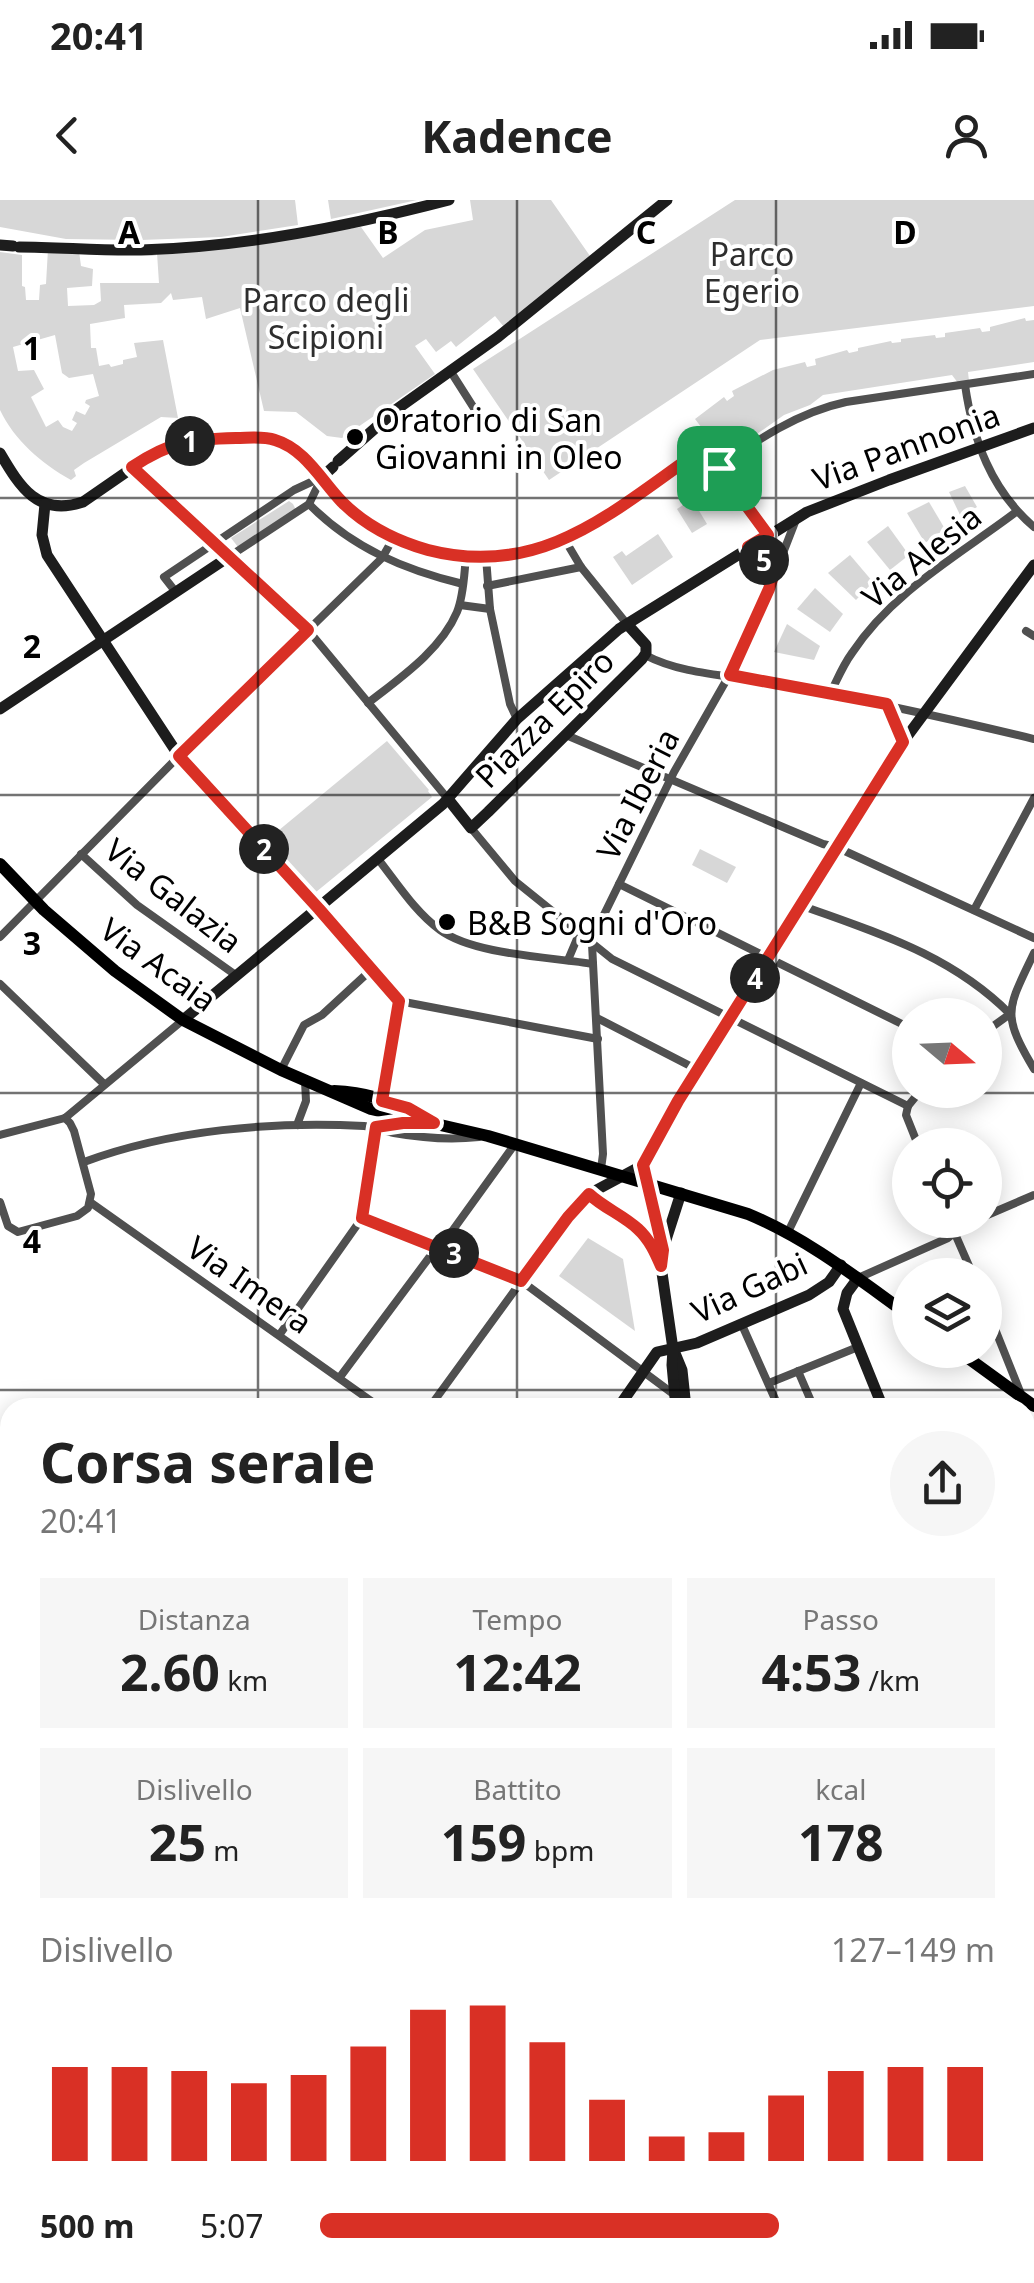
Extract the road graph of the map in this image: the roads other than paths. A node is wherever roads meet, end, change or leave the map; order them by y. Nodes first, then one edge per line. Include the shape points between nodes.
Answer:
1 (449, 200) edge
2 (667, 200) edge
3 (10, 246) edge
4 (451, 372) junction
5 (1034, 374) edge
6 (964, 385) junction
7 (486, 427) dead end
8 (1034, 428) edge
9 (980, 447) junction
10 (0, 453) edge
11 (132, 467) junction
12 (719, 468) junction
13 (322, 477) junction
14 (285, 496) junction
15 (44, 504) junction
16 (308, 504) junction
17 (298, 512) junction
18 (1016, 512) junction
19 (797, 517) junction
20 (1034, 527) edge
21 (768, 535) junction
22 (394, 538) junction
23 (565, 540) junction
24 (215, 543) junction
25 (748, 547) junction
26 (230, 556) junction
27 (466, 556) junction
28 (486, 557) junction
29 (382, 558) junction
30 (1034, 565) edge
31 (581, 567) junction
32 (775, 570) junction
33 (463, 584) junction
34 (488, 586) junction
35 (175, 592) junction
36 (460, 605) junction
37 (490, 609) junction
38 (627, 624) junction
39 (308, 630) junction
40 (103, 640) junction
41 (645, 656) junction
42 (730, 675) junction
43 (830, 694) junction
44 (368, 703) junction
45 (887, 704) junction
46 (0, 709) edge
47 (924, 712) junction
48 (517, 719) junction
49 (566, 734) junction
50 (1034, 739) edge
51 (903, 742) junction
52 (179, 756) junction
53 (670, 779) junction
54 (1034, 798) edge
55 (448, 799) junction
56 (471, 828) junction
57 (836, 847) junction
58 (81, 854) junction
59 (378, 859) junction
60 (0, 864) edge
61 (619, 884) junction
62 (35, 902) junction
63 (800, 905) junction
64 (319, 909) junction
65 (974, 910) junction
66 (575, 930) junction
67 (0, 937) edge
68 (1034, 938) edge
69 (593, 941) junction
70 (1034, 953) edge
71 (563, 959) junction
72 (767, 959) junction
73 (593, 967) junction
74 (372, 970) junction
75 (237, 976) junction
76 (0, 984) edge
77 (399, 1001) junction
78 (1010, 1014) junction
79 (597, 1018) junction
80 (730, 1018) junction
81 (892, 1019) edge
82 (182, 1020) junction
83 (1002, 1020) edge
84 (598, 1038) junction
85 (281, 1070) junction
86 (698, 1070) junction
87 (1034, 1070) edge
88 (305, 1081) junction
89 (861, 1083) junction
90 (104, 1084) junction
91 (332, 1091) junction
92 (892, 1098) edge
93 (382, 1101) junction
94 (65, 1118) junction
95 (434, 1123) junction
96 (296, 1125) junction
97 (376, 1127) junction
98 (0, 1135) edge
99 (488, 1136) junction
100 (515, 1144) junction
101 (84, 1162) junction
102 (643, 1165) junction
103 (601, 1169) junction
104 (621, 1175) junction
105 (648, 1183) junction
106 (682, 1193) junction
107 (589, 1194) junction
108 (1034, 1195) edge
109 (0, 1202) edge
110 (90, 1202) junction
111 (1002, 1209) edge
112 (674, 1216) junction
113 (362, 1218) junction
114 (656, 1223) junction
115 (632, 1224) junction
116 (788, 1232) junction
117 (948, 1238) edge
118 (438, 1247) junction
119 (659, 1250) junction
120 (841, 1265) junction
121 (858, 1278) junction
122 (521, 1281) junction
123 (810, 1295) junction
124 (892, 1303) edge
125 (843, 1308) junction
126 (742, 1325) junction
127 (280, 1334) junction
128 (1002, 1342) edge
129 (858, 1346) junction
130 (673, 1349) junction
131 (982, 1368) edge
132 (643, 1372) junction
133 (798, 1372) junction
134 (340, 1377) junction
135 (768, 1384) junction
136 (368, 1398) edge
137 (436, 1398) edge
138 (625, 1398) edge
139 (672, 1398) edge
140 (676, 1398) edge
141 (685, 1398) edge
142 (774, 1398) edge
143 (810, 1398) edge
144 (878, 1398) edge
145 (1021, 1398) edge
146 (1027, 1398) edge

1 - 3 street via 210,245
2 - 4 street
4 - 7 street
4 - 13 street via 397,409
5 - 6 street
6 - 9 street
6 - 12 street via 824,408
8 - 9 street, Via Pannonia
9 - 18 street
9 - 19 street, Via Pannonia
10 - 15 street via 22,488
11 - 13 street via 180,442 269,438 294,450
11 - 15 street via 82,502
11 - 24 street
12 - 21 street
12 - 23 street via 704,448
13 - 14 street
13 - 16 street
13 - 22 street via 348,508
14 - 17 street via 296,501
14 - 24 street
15 - 40 street via 45,551
16 - 17 street
16 - 29 street
17 - 26 street
18 - 20 street
18 - 43 street, Via Alesia via 895,604 853,651
19 - 21 street, Via Pannonia
19 - 32 street, Via Iberia
21 - 25 street, Via Pannonia
22 - 27 street
22 - 29 street
23 - 28 street
23 - 31 street
24 - 26 street
24 - 35 street via 164,578
25 - 32 street
25 - 38 street, Via Pannonia
26 - 35 street
26 - 39 street
27 - 28 street
27 - 33 street
28 - 34 street
29 - 33 street
29 - 39 street
30 - 47 street
31 - 34 street
31 - 38 street
32 - 42 street, Via Iberia
33 - 36 street
34 - 37 street
35 - 40 street
36 - 37 street
36 - 44 street via 427,654
37 - 48 street
38 - 41 street, Piazza Epiro via 644,641
38 - 48 street, Piazza Epiro
39 - 44 street
39 - 52 street
40 - 46 street
40 - 52 street
41 - 42 street
41 - 49 street, Piazza Epiro
42 - 43 street
42 - 53 street, Via Iberia
43 - 45 street
44 - 55 street
45 - 47 street
45 - 51 street
47 - 50 street
47 - 51 street
48 - 55 street, Piazza Epiro
49 - 53 street
49 - 56 street, Piazza Epiro
51 - 57 street
52 - 58 street
52 - 64 street
53 - 57 street
53 - 61 street, Via Iberia
54 - 65 street
55 - 56 street, Piazza Epiro
55 - 59 street
56 - 66 street via 515,881
57 - 63 street
57 - 65 street
58 - 62 street
58 - 75 street, Via Galazia via 152,917
59 - 64 street
59 - 71 street via 448,936
60 - 62 main road, Via Acaia
61 - 69 street, Via Iberia
61 - 72 street
62 - 67 street
62 - 82 main road, Via Acaia
63 - 72 street
63 - 78 street via 940,960
64 - 74 street
64 - 75 street
65 - 68 street
66 - 69 street
66 - 71 street
69 - 73 street
69 - 80 street via 618,962
70 - 78 street
71 - 73 street
72 - 80 street
72 - 81 street
73 - 79 street
74 - 77 street
74 - 85 street via 304,1025
75 - 82 street
76 - 90 street
77 - 84 street
77 - 93 street
78 - 83 street
78 - 87 street
79 - 84 street
79 - 86 street
80 - 86 street
80 - 89 street
82 - 85 main road, Via Acaia
82 - 90 street
84 - 103 street
85 - 88 main road, Via Acaia
86 - 102 street
88 - 91 main road, Via Acaia
88 - 96 street
89 - 92 street
89 - 116 street
90 - 94 street
91 - 93 main road
91 - 95 main road via 372,1109
93 - 95 main road
94 - 98 street
94 - 101 street
95 - 97 street
95 - 99 main road
96 - 97 street
96 - 101 street via 164,1141
97 - 99 street via 446,1139
97 - 113 street
99 - 100 main road
100 - 103 main road
100 - 118 street
101 - 110 street
102 - 104 street
102 - 105 street
103 - 104 main road
103 - 107 street
104 - 105 main road
104 - 107 street
105 - 106 main road
105 - 114 street
106 - 112 street
106 - 116 main road
107 - 115 street
107 - 122 street
108 - 111 street
109 - 110 street via 8,1226 20,1232 76,1216
110 - 127 street, Via Imera
112 - 114 street
112 - 119 street
113 - 118 street
113 - 127 street
114 - 115 street
114 - 119 street
115 - 119 street
116 - 120 main road
117 - 121 street
118 - 122 street
118 - 134 street
119 - 130 street
120 - 121 main road
120 - 123 street, Via Gabi
121 - 124 main road
121 - 125 street
122 - 132 street
122 - 137 street
123 - 125 street via 831,1294
123 - 126 street, Via Gabi
125 - 129 street
126 - 130 street, Via Gabi
126 - 135 street
127 - 134 street, Via Imera
128 - 146 street
129 - 133 street
129 - 144 street
130 - 132 street, Via Gabi via 657,1352
130 - 140 street
130 - 141 street
131 - 145 main road
132 - 138 street, Via Gabi
132 - 139 street
133 - 135 street
133 - 143 street
134 - 136 street, Via Imera
135 - 142 street

